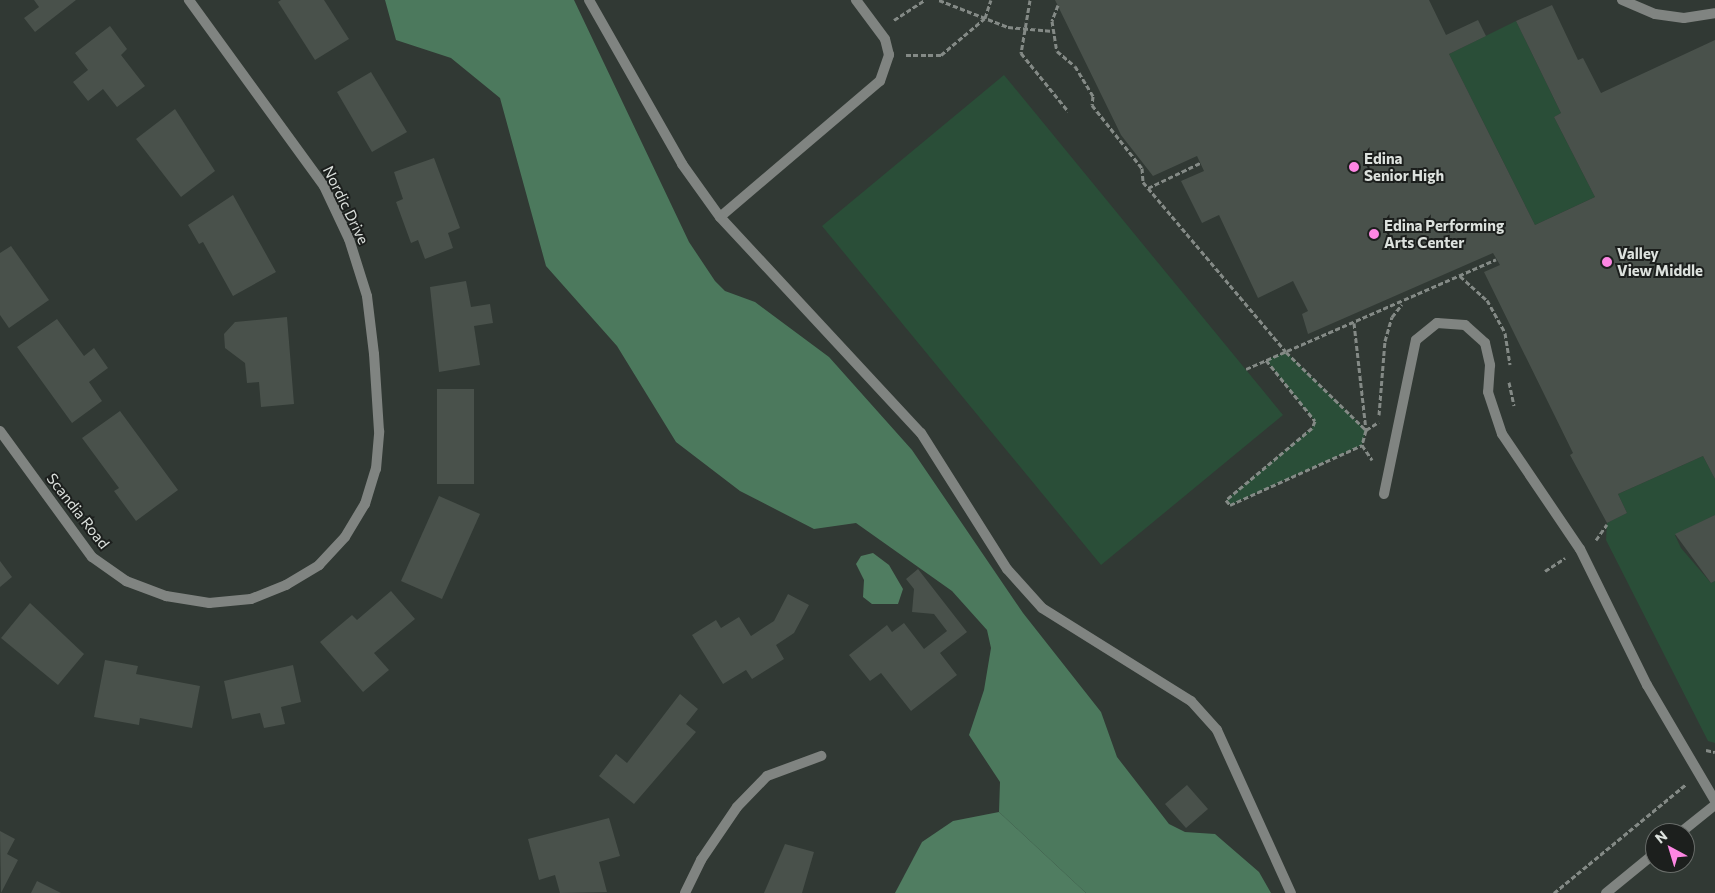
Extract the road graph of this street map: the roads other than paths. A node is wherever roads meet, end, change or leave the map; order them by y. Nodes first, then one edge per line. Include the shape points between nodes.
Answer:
1 (189, 0) edge
2 (589, 0) edge
3 (856, 0) edge
4 (1622, 0) edge
5 (1715, 13) edge
6 (720, 217) junction
7 (0, 431) edge
8 (378, 431) joint
9 (1384, 494) dead end
10 (821, 756) dead end
11 (1715, 803) edge
12 (1692, 823) edge
13 (1645, 861) edge
14 (685, 893) edge
15 (1290, 893) edge
16 (1606, 893) edge

1 - 8 street, Nordic Drive via 324,186 349,239 367,296
2 - 6 street via 682,164
3 - 6 street via 879,31 889,55 880,81
4 - 5 street via 1674,17
6 - 15 street via 921,433 1007,570 1042,608 1191,701 1216,730
7 - 8 street, Scandia Road via 92,557 126,581 166,596 208,603 251,598 286,585 319,565 345,538 364,504 376,469
9 - 11 street via 1416,340 1437,323 1465,325 1485,343 1490,365 1488,392 1502,434 1580,549 1647,685
10 - 14 street via 767,776 737,807 701,860
11 - 12 street
13 - 16 street

